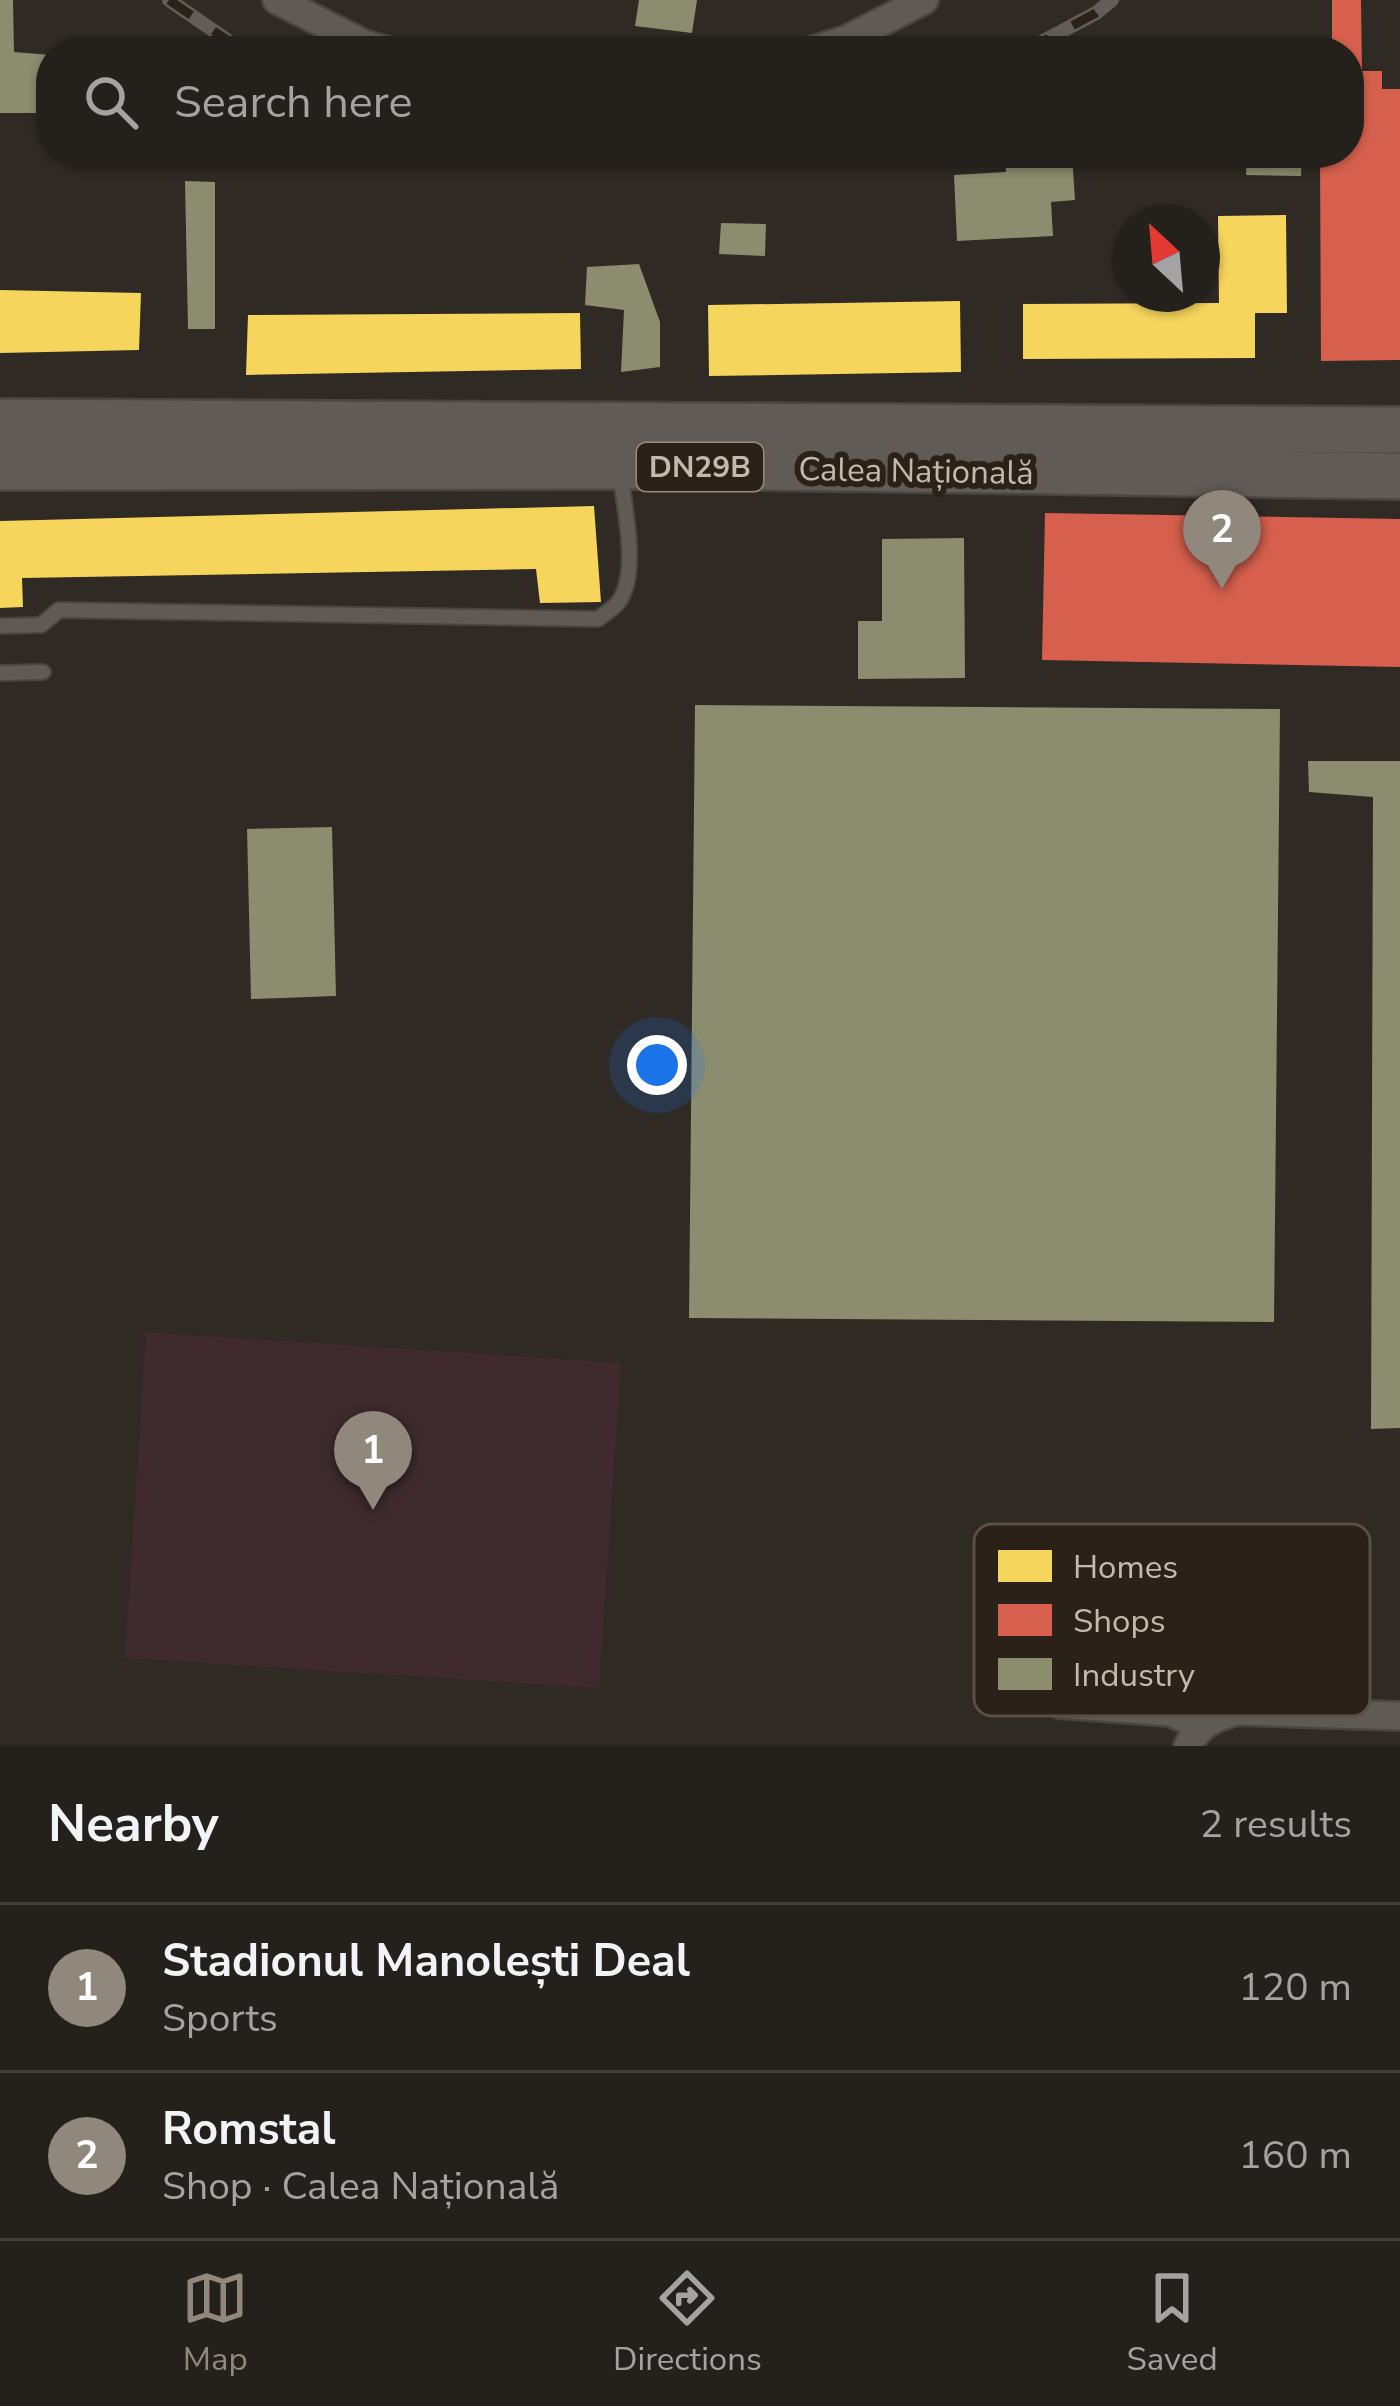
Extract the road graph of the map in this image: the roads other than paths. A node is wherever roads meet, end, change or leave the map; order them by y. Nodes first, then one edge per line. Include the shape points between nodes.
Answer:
1 (277, 0) edge
2 (924, 0) edge
3 (348, 36) edge
4 (854, 36) edge
5 (0, 422) edge
6 (1400, 430) edge
7 (0, 466) edge
8 (619, 466) junction
9 (1400, 476) edge
10 (0, 626) edge
11 (43, 672) dead end
12 (0, 673) edge
13 (1370, 1715) edge
14 (1222, 1716) edge
15 (1400, 1716) edge
16 (1195, 1736) edge

1 - 3 street
2 - 4 street
5 - 6 main road, Calea Națională / DN29B
7 - 8 main road, Calea Națională / DN29B
8 - 9 main road, Calea Națională / DN29B
8 - 10 lane via 629,555 620,601 598,620 59,610 41,625
11 - 12 lane
13 - 15 street
14 - 16 street

